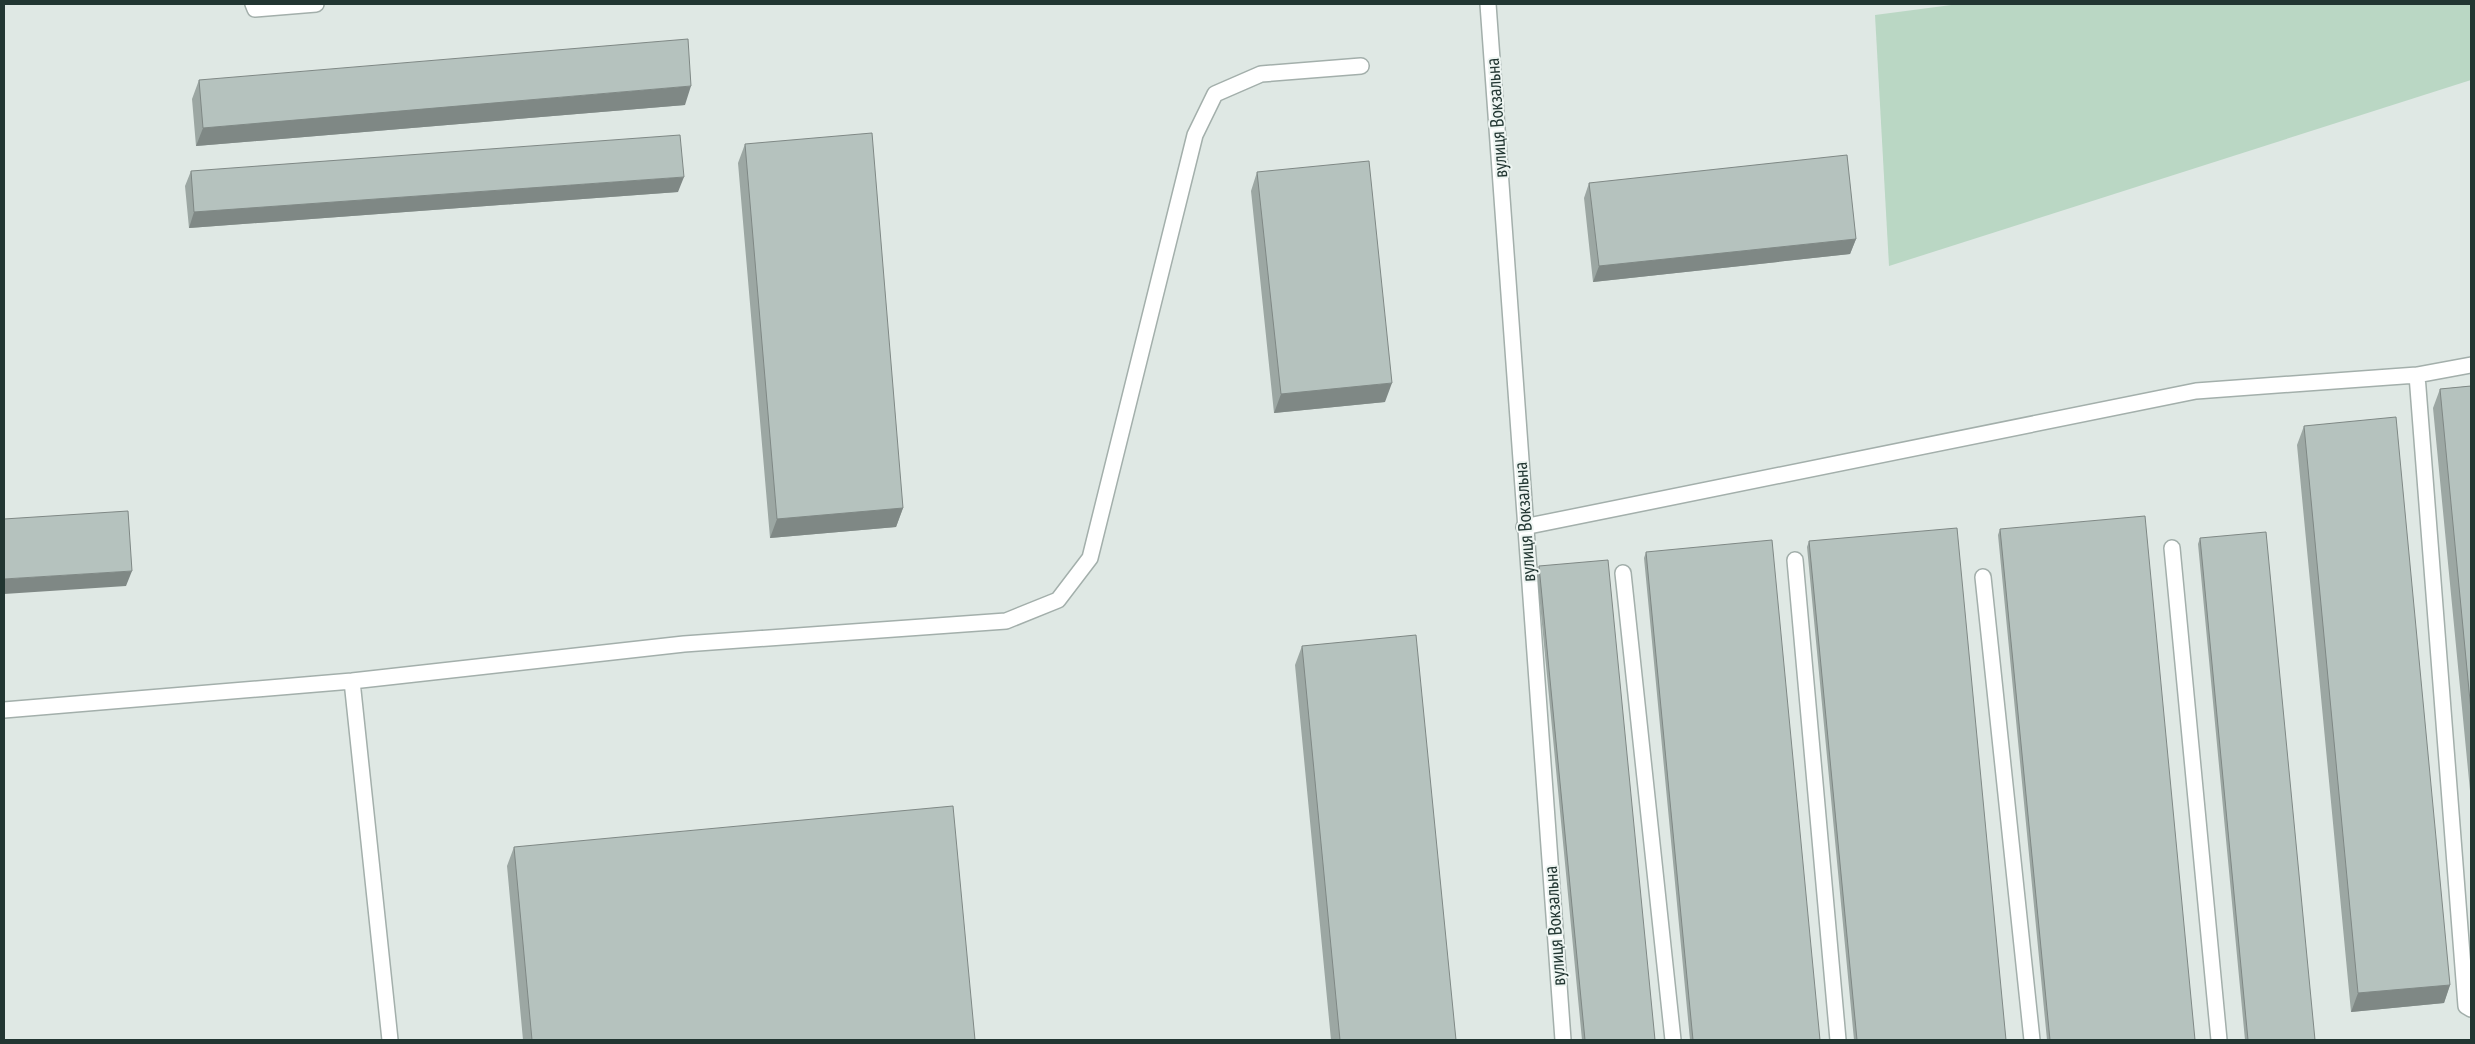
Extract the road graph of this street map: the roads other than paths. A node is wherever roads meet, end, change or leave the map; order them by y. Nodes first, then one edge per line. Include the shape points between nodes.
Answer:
1 (253, 4) edge
2 (316, 4) edge
3 (1488, 4) edge
4 (1361, 66) dead end
5 (2471, 365) edge
6 (2417, 376) junction
7 (1524, 527) junction
8 (2172, 548) dead end
9 (1794, 560) dead end
10 (1623, 572) dead end
11 (1983, 577) dead end
12 (352, 681) junction
13 (4, 710) edge
14 (2471, 1009) edge
15 (390, 1040) edge
16 (1563, 1040) edge
17 (1673, 1040) edge
18 (1838, 1040) edge
19 (2032, 1040) edge
20 (2219, 1040) edge

1 - 2 street via 254,9
3 - 7 street, вулиця Вокзальна
4 - 12 street via 1261,74 1215,94 1195,135 1090,558 1058,600 1006,620 684,644
5 - 6 street
6 - 7 street via 2196,391
6 - 14 street via 2466,1006
7 - 16 street, вулиця Вокзальна
8 - 20 street
9 - 18 street
10 - 17 street
11 - 19 street
12 - 13 street
12 - 15 street

